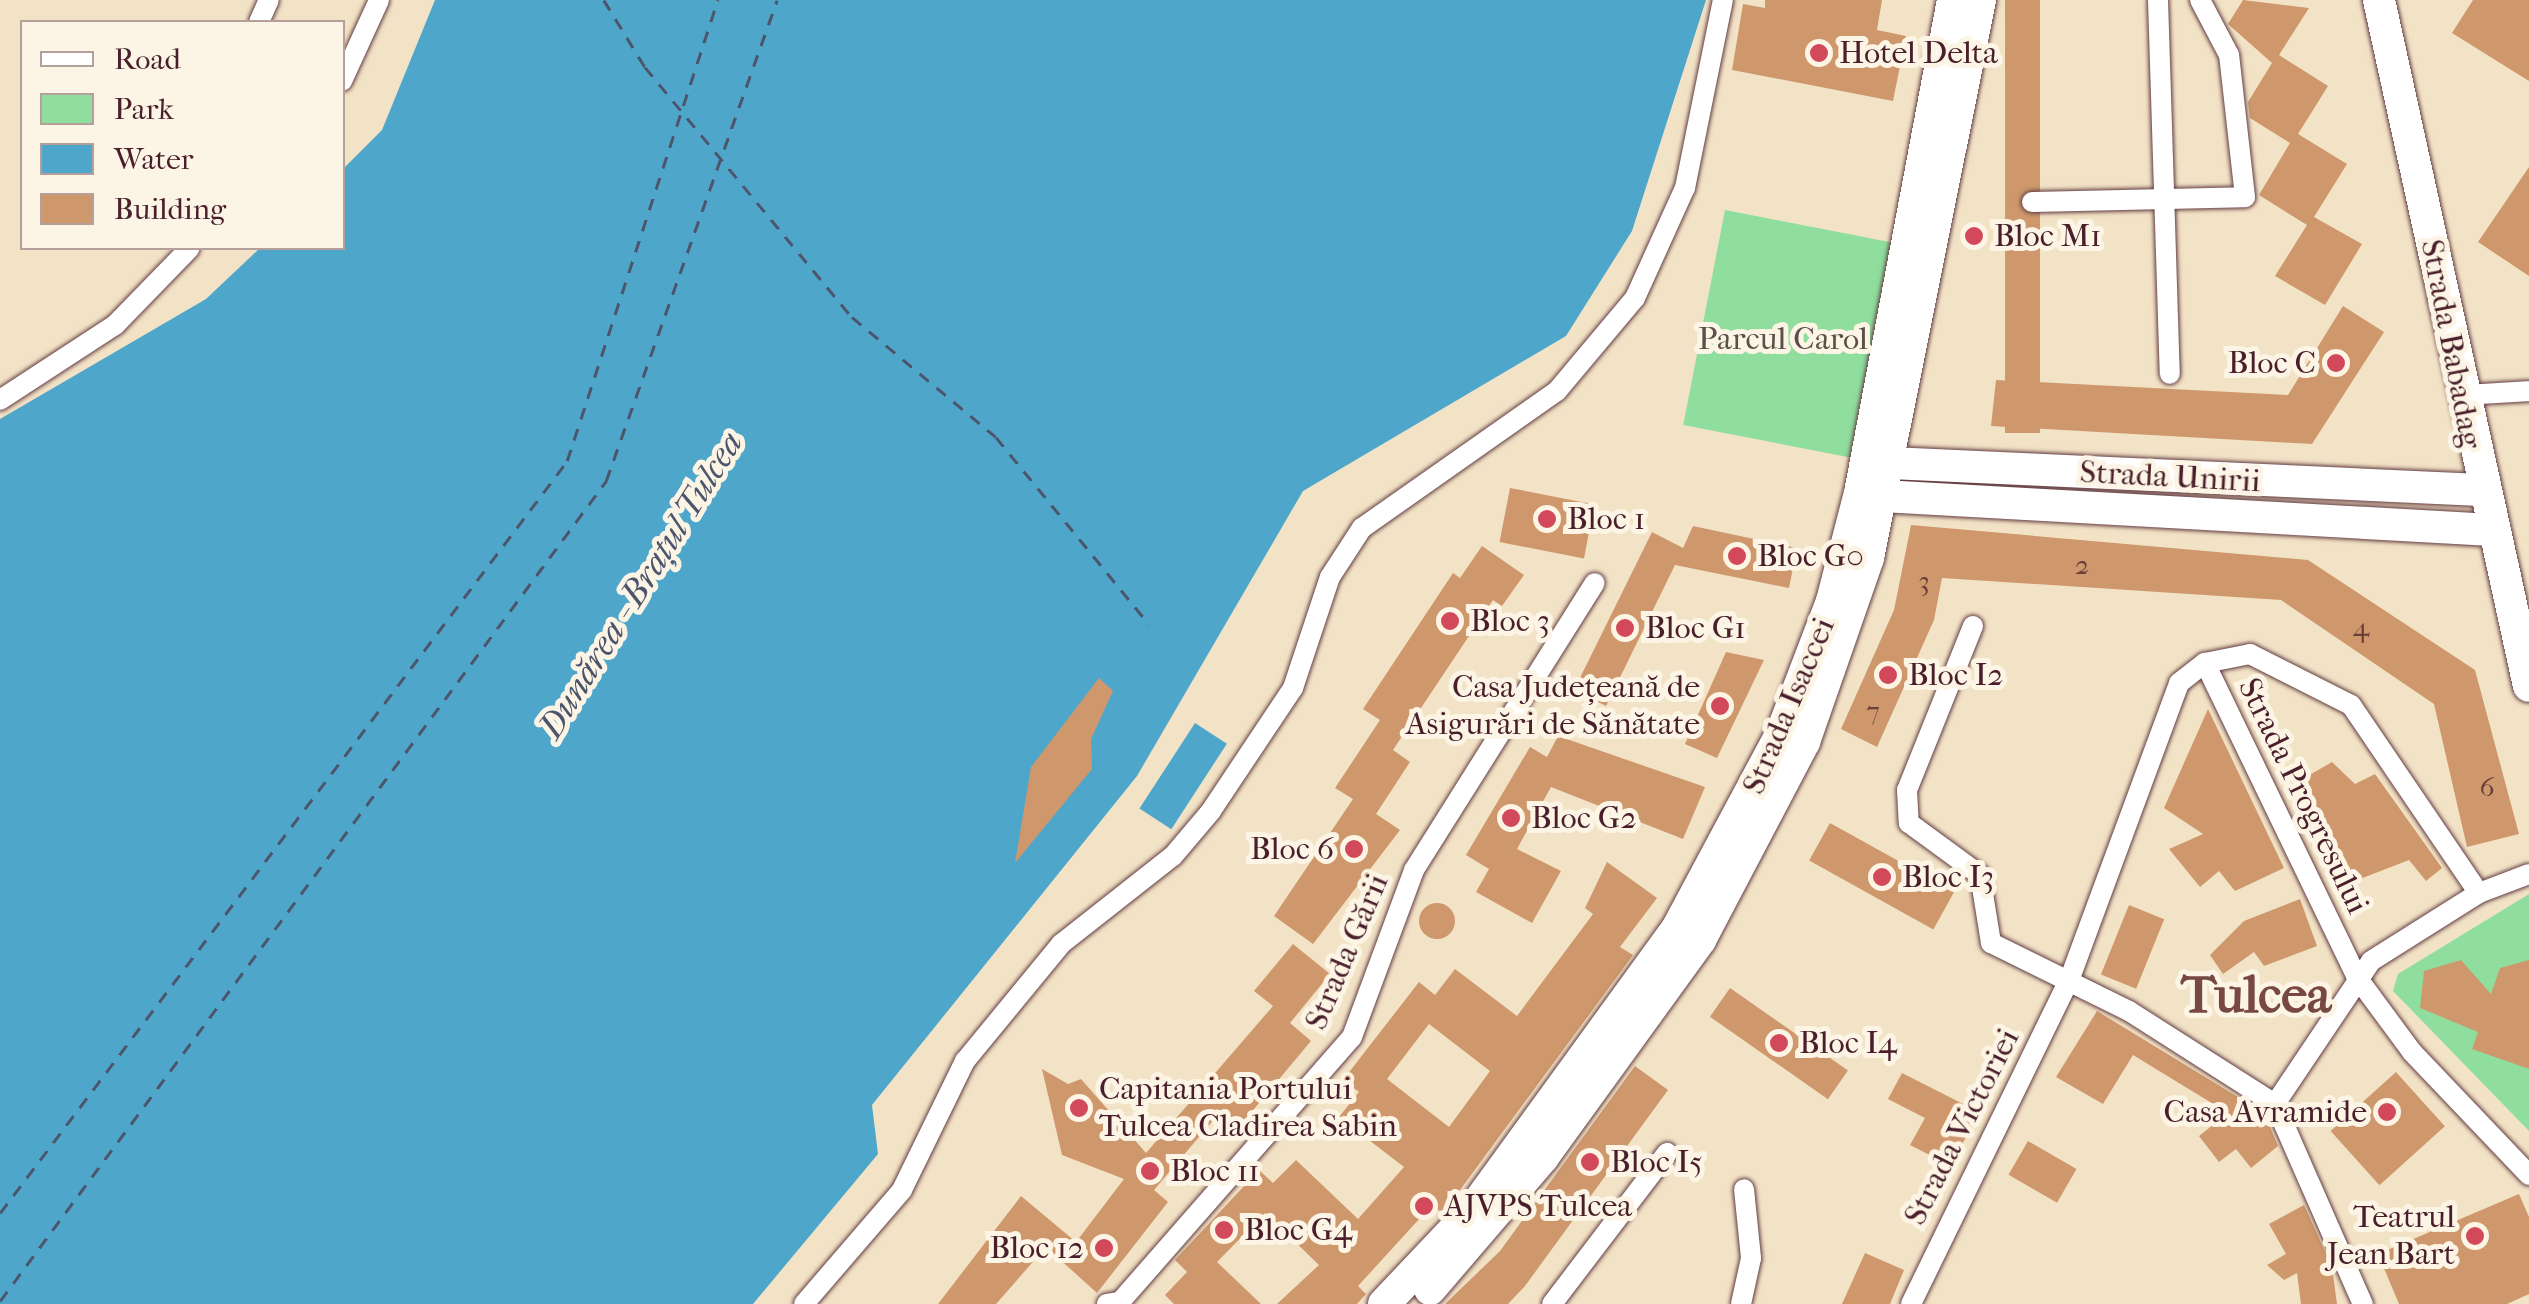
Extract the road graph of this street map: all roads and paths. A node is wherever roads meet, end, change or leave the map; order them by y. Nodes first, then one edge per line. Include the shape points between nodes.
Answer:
1 (379, 0) edge
2 (1723, 0) edge
3 (1953, 0) edge
4 (1980, 0) edge
5 (2158, 0) edge
6 (2200, 0) edge
7 (2379, 0) edge
8 (345, 74) edge
9 (2159, 201) junction
10 (2032, 202) dead end
11 (187, 250) edge
12 (2170, 374) dead end
13 (2529, 391) edge
14 (2464, 395) junction
15 (0, 400) edge
16 (1874, 482) junction
17 (2480, 490) junction
18 (2492, 530) junction
19 (1595, 583) dead end
20 (1974, 626) dead end
21 (2525, 642) edge
22 (2205, 663) junction
23 (2529, 686) edge
24 (2529, 874) edge
25 (2478, 893) junction
26 (2356, 976) junction
27 (2070, 978) junction
28 (2276, 1104) junction
29 (1666, 1154) dead end
30 (2529, 1176) edge
31 (1744, 1188) dead end
32 (1432, 1298) edge
33 (1114, 1303) edge
34 (1744, 1303) edge
35 (804, 1304) edge
36 (1384, 1304) edge
37 (1552, 1304) edge
38 (1910, 1304) edge
39 (2363, 1304) edge

1 - 8 street
2 - 35 street via 1685,188 1635,298 1557,391 1362,528 1330,577 1294,688 1211,811 1172,856 1061,944 964,1061 902,1190
3 - 16 main road, Strada Isaccei via 1874,418
4 - 16 main road, Strada Isaccei
5 - 9 street
6 - 9 street via 2229,54 2245,197
7 - 14 main road, Strada Babadag
9 - 10 street
9 - 12 street
11 - 15 street via 115,325
13 - 14 street
14 - 17 main road, Strada Babadag
16 - 17 main road, Strada Unirii
16 - 18 main road, Strada Unirii
16 - 32 main road, Strada Isaccei via 1838,656 1747,861 1603,1076
16 - 36 main road, Strada Isaccei via 1826,618 1723,853 1472,1212
17 - 18 main road, Strada Babadag
18 - 21 main road, Strada Babadag
19 - 33 street, Strada Gării via 1414,870 1352,1036
20 - 27 street via 1904,808 1909,823 1980,875 1991,944
21 - 23 main road, Strada Babadag
22 - 25 street via 2250,654 2351,705
22 - 26 street, Strada Progresului
22 - 27 street, Strada Progresului via 2180,683
24 - 25 street
25 - 26 street
26 - 28 street
26 - 30 street, Strada Progresului via 2412,1052
27 - 28 street
27 - 38 street, Strada Victoriei
28 - 39 street
29 - 37 street
31 - 34 street via 1751,1258

